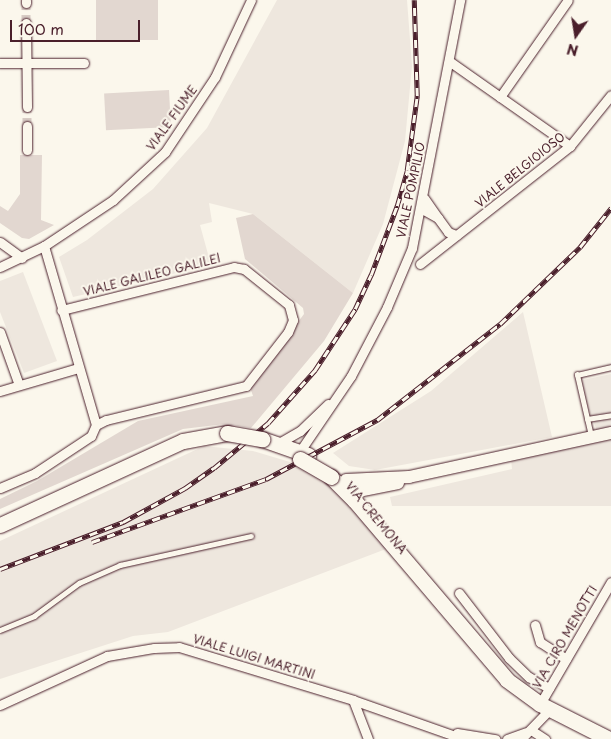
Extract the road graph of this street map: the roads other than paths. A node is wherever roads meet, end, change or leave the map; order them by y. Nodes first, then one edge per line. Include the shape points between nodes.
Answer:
1 (251, 0) edge
2 (460, 0) edge
3 (568, 0) edge
4 (26, 23) tunnel mouth
5 (449, 61) junction
6 (0, 63) edge
7 (27, 63) junction
8 (84, 63) dead end
9 (611, 95) edge
10 (500, 97) junction
11 (27, 106) tunnel mouth
12 (27, 126) tunnel mouth
13 (570, 146) junction
14 (27, 150) dead end
15 (424, 198) junction
16 (422, 209) junction
17 (438, 218) junction
18 (452, 233) junction
19 (0, 242) edge
20 (44, 246) junction
21 (22, 258) junction
22 (420, 264) dead end
23 (0, 267) edge
24 (61, 310) junction
25 (0, 332) edge
26 (611, 367) edge
27 (78, 368) junction
28 (19, 385) junction
29 (0, 391) edge
30 (334, 399) junction
31 (611, 414) edge
32 (587, 419) junction
33 (96, 425) junction
34 (611, 433) edge
35 (591, 438) junction
36 (259, 442) junction
37 (279, 443) junction
38 (301, 455) junction
39 (0, 488) edge
40 (354, 495) junction
41 (0, 525) edge
42 (251, 536) dead end
43 (611, 582) edge
44 (459, 593) dead end
45 (535, 625) dead end
46 (0, 630) edge
47 (566, 660) junction
48 (549, 688) junction
49 (353, 700) junction
50 (0, 704) edge
51 (545, 707) junction
52 (531, 730) junction
53 (446, 731) junction
54 (368, 739) edge
55 (464, 739) edge
56 (496, 739) edge
57 (508, 739) edge
58 (521, 739) edge
59 (545, 739) edge
60 (610, 739) edge

1 - 20 street, VIALE FIUME via 215,78 165,152 113,200
2 - 5 street, VIALE POMPILIO
3 - 10 street
4 - 7 street
5 - 10 street
5 - 15 street, VIALE POMPILIO
6 - 7 street
7 - 8 street
7 - 11 street
9 - 13 street, VIALE BELGIOIOSO
10 - 13 street
12 - 14 street
13 - 18 street, VIALE BELGIOIOSO
15 - 16 street, VIALE POMPILIO
15 - 17 street
16 - 17 street
16 - 30 street, VIALE POMPILIO via 412,248 387,307 351,376
17 - 18 street
18 - 22 street, VIALE BELGIOIOSO via 443,246
19 - 21 street
20 - 21 street, VIALE FIUME
20 - 24 street
21 - 23 street, VIALE FIUME
24 - 27 street
24 - 33 street, VIALE GALILEO GALILEI via 234,267 244,269 288,305 293,320 288,332 246,386
25 - 28 street
26 - 32 lane via 577,375
27 - 28 street
27 - 33 street
28 - 29 street
30 - 37 street, VIALE POMPILIO via 300,431
30 - 38 street, VIALE POMPILIO
31 - 32 lane
32 - 35 lane
33 - 39 street via 92,436 35,473
34 - 35 main road
35 - 40 main road via 409,477 396,484
36 - 37 main road, VIA CREMONA
36 - 38 main road, VIA CREMONA
36 - 41 main road, VIA CREMONA via 226,436 200,436 170,446
37 - 38 main road, VIA CREMONA
38 - 40 main road, VIA CREMONA, bridge
40 - 51 main road, VIA CREMONA via 494,667
42 - 46 lane via 120,565 79,583 34,616
43 - 47 street, VIA CIRO MENOTTI
44 - 48 street via 509,658 529,677
45 - 47 street via 540,642
47 - 48 street, VIA CIRO MENOTTI
48 - 51 street, VIA CIRO MENOTTI
49 - 50 street, VIALE LUIGI MARTINI via 204,653 171,648 107,656
49 - 53 street, VIALE LUIGI MARTINI
49 - 54 street
51 - 52 street
51 - 60 main road, VIA CREMONA
52 - 57 street
52 - 58 street
52 - 59 street
53 - 55 street, VIALE LUIGI MARTINI
53 - 56 street, VIALE LUIGI MARTINI

